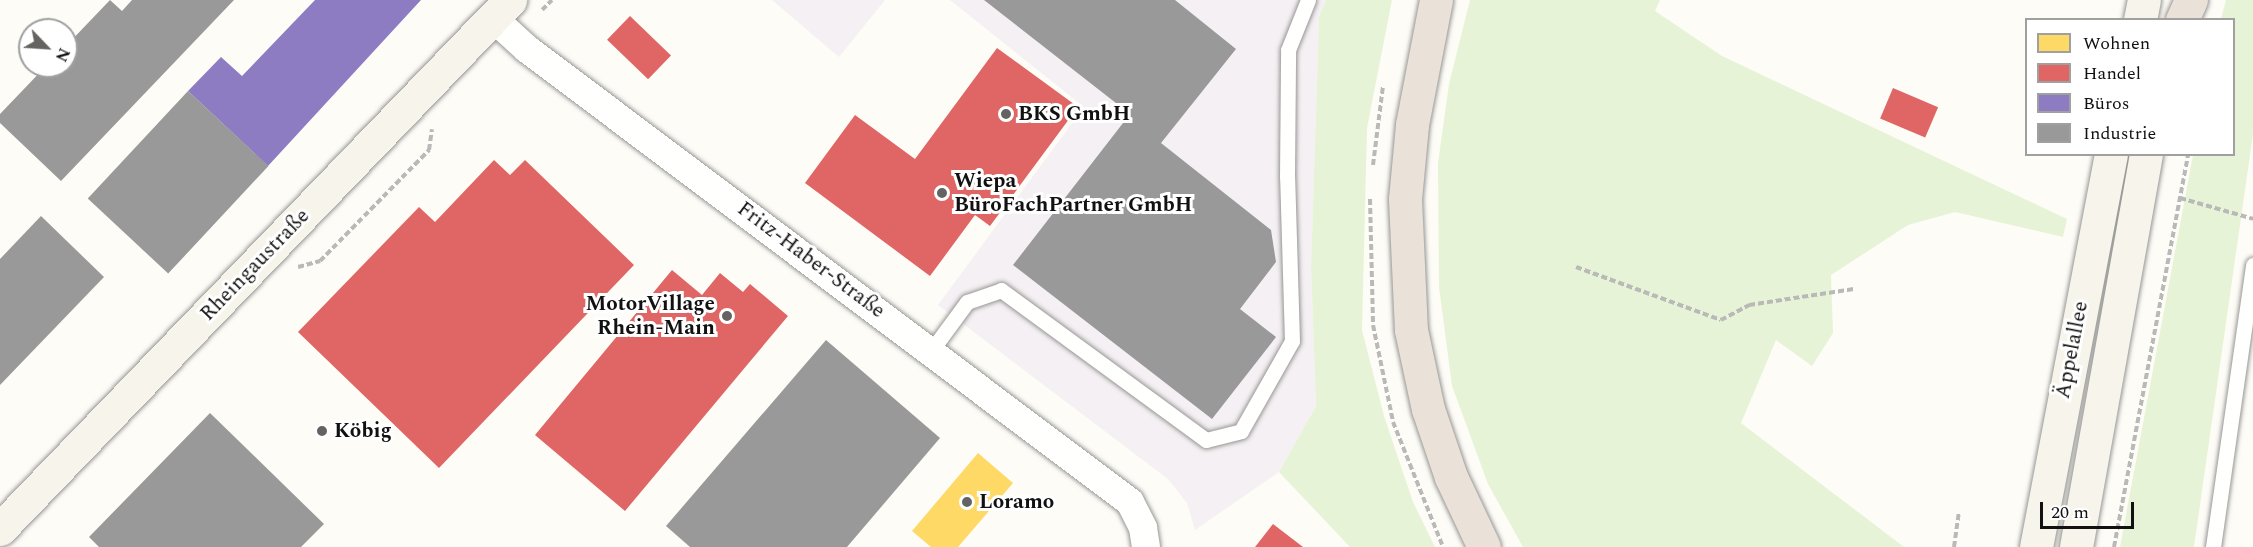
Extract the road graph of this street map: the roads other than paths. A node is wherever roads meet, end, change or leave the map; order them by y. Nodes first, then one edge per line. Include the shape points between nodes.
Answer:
1 (1308, 0) edge
2 (1436, 0) edge
3 (2144, 0) edge
4 (2179, 0) edge
5 (2191, 0) edge
6 (502, 9) edge
7 (2140, 18) edge
8 (2175, 18) edge
9 (2183, 18) edge
10 (2111, 156) edge
11 (2146, 156) edge
12 (2253, 265) edge
13 (931, 351) junction
14 (0, 529) edge
15 (1146, 547) edge
16 (1484, 547) edge
17 (2036, 547) edge
18 (2076, 547) edge
19 (2213, 547) edge

1 - 13 lane via 1288,50 1292,341 1241,431 1206,440 1000,290 967,302
2 - 16 highway via 1414,114 1406,199 1410,319 1428,409 1451,477
3 - 7 main road
4 - 8 main road
5 - 9 highway
6 - 13 street, Fritz-Haber-Straße via 527,49
6 - 14 main road, Rheingaustraße
10 - 17 main road, Äppelallee
11 - 18 main road, Äppelallee
12 - 19 lane
13 - 15 street, Fritz-Haber-Straße via 1130,502 1143,528

